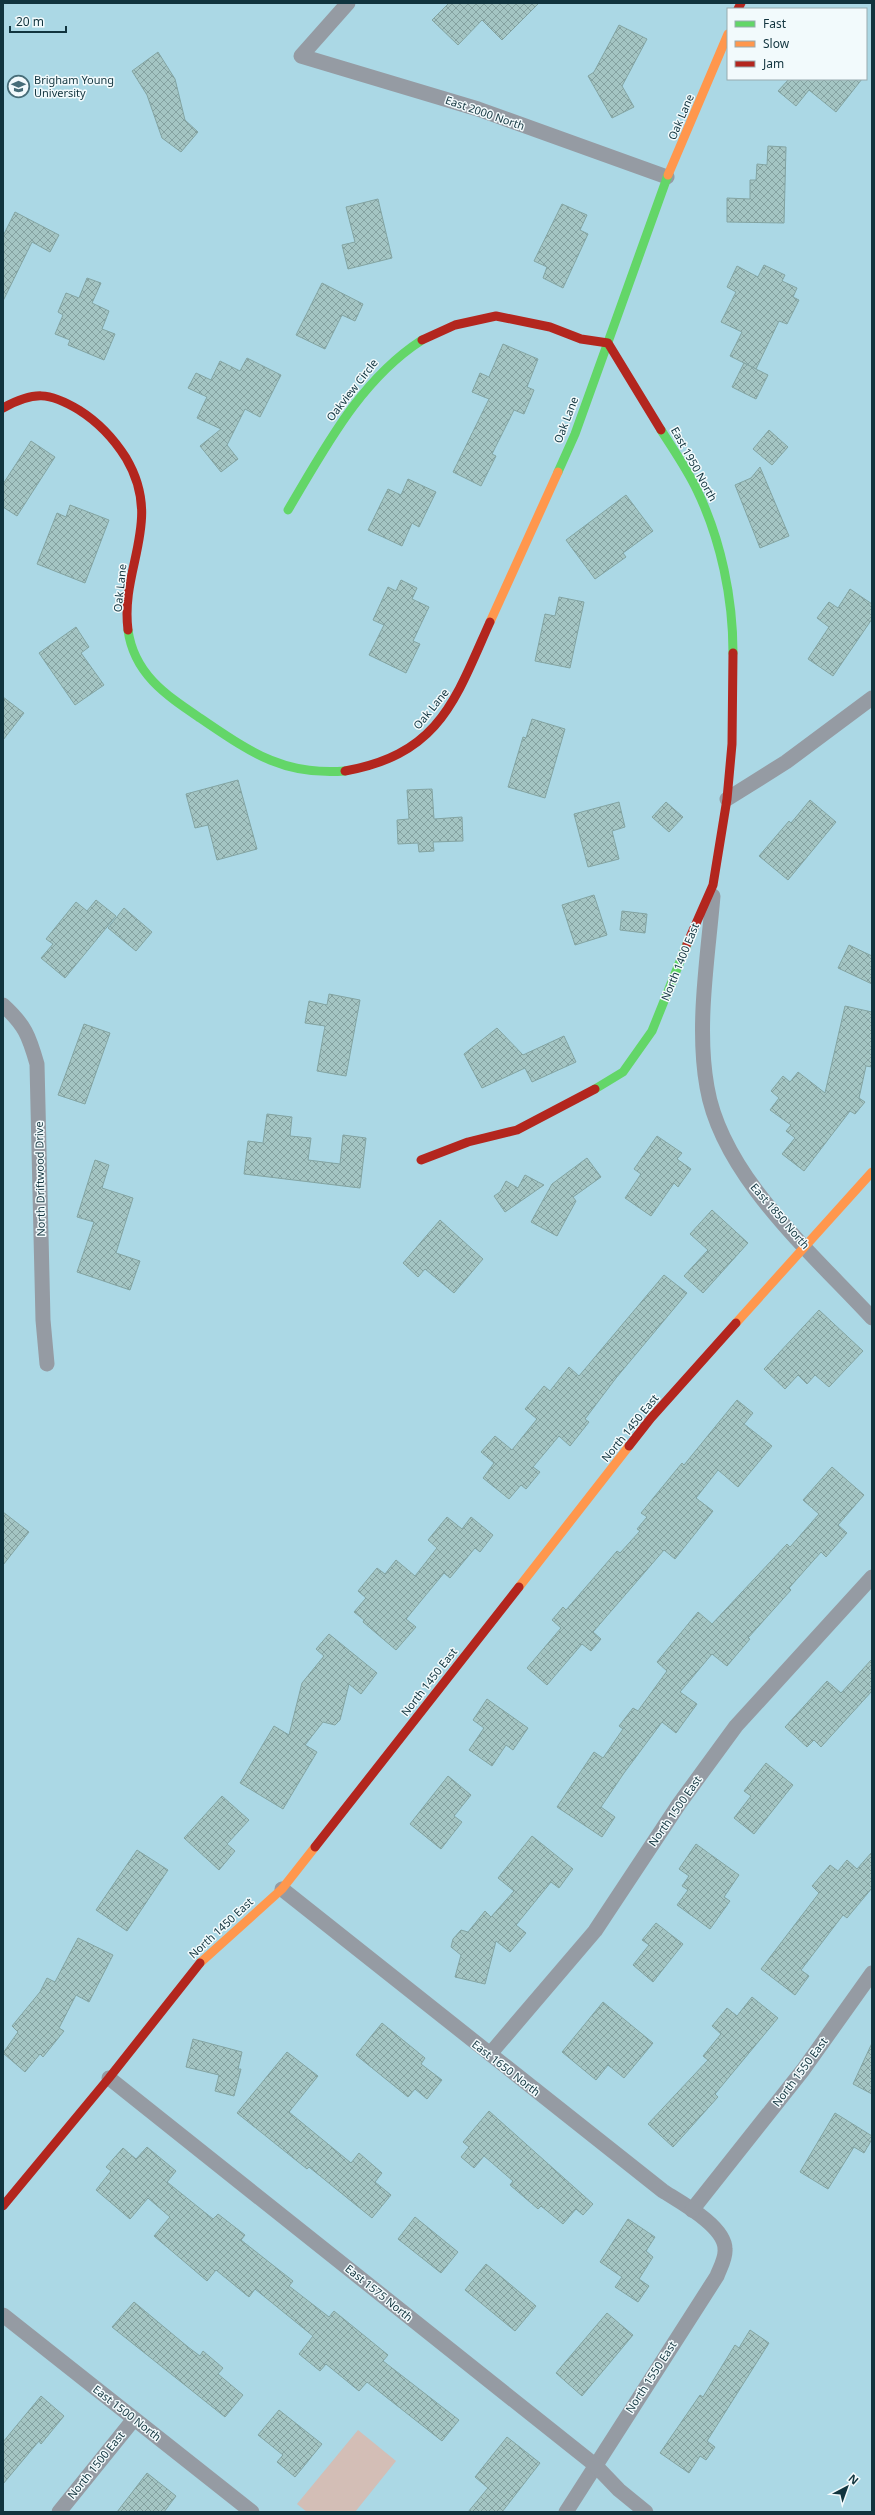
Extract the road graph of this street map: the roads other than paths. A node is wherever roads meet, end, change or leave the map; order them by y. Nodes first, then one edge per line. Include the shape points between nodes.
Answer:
1 (348, 3) edge
2 (727, 36) edge
3 (667, 177) junction
4 (608, 342) junction
5 (3, 408) edge
6 (288, 510) dead end
7 (872, 698) edge
8 (727, 800) junction
9 (713, 885) junction
10 (3, 1005) edge
11 (421, 1160) dead end
12 (872, 1172) edge
13 (806, 1246) junction
14 (872, 1318) edge
15 (47, 1364) dead end
16 (872, 1577) edge
17 (282, 1889) junction
18 (872, 1973) edge
19 (490, 2054) junction
20 (109, 2078) junction
21 (3, 2206) edge
22 (692, 2210) junction
23 (722, 2239) joint
24 (3, 2315) edge
25 (134, 2419) junction
26 (595, 2465) junction
27 (59, 2512) edge
28 (252, 2512) edge
29 (566, 2512) edge
30 (646, 2512) edge

1 - 3 street, East 2000 North via 301,56 478,109
2 - 3 street, Oak Lane
3 - 4 street, Oak Lane
4 - 5 street, Oak Lane via 575,434 454,702 427,736 386,761 341,773 299,771 255,754 164,695 144,673 130,644 128,608 142,517 140,490 129,462 91,416 67,402 38,393 14,399
4 - 6 street, Oakview Circle via 582,339 550,327 496,316 455,325 421,340 387,365 337,427
4 - 8 street, East 1950 North via 696,489 712,525 722,557 733,625 732,744
7 - 8 street via 786,762
8 - 9 street, North 1400 East
9 - 11 street, North 1400 East via 682,954 652,1032 623,1072 580,1099 517,1130 468,1142
9 - 13 street, East 1850 North via 703,1032 707,1087 726,1146 758,1194
10 - 15 street, North Driftwood Drive via 16,1016 29,1036 37,1064 43,1320
12 - 13 street, North 1450 East
13 - 14 street, East 1850 North
13 - 17 street, North 1450 East via 651,1418
16 - 19 street, North 1500 East via 736,1726 679,1804 595,1931
17 - 19 street, East 1650 North
17 - 20 street, North 1450 East via 203,1959
18 - 22 street, North 1550 East via 803,2070
19 - 22 street, East 1650 North via 663,2191
20 - 21 street, North 1450 East
20 - 26 street, East 1575 North
22 - 23 street, East 1650 North via 714,2228
23 - 26 street, North 1550 East via 725,2249 717,2276
24 - 25 street, East 1500 North
25 - 27 street, North 1500 East
25 - 28 street, East 1500 North
26 - 29 street, North 1550 East
26 - 30 street, East 1575 North via 619,2490

